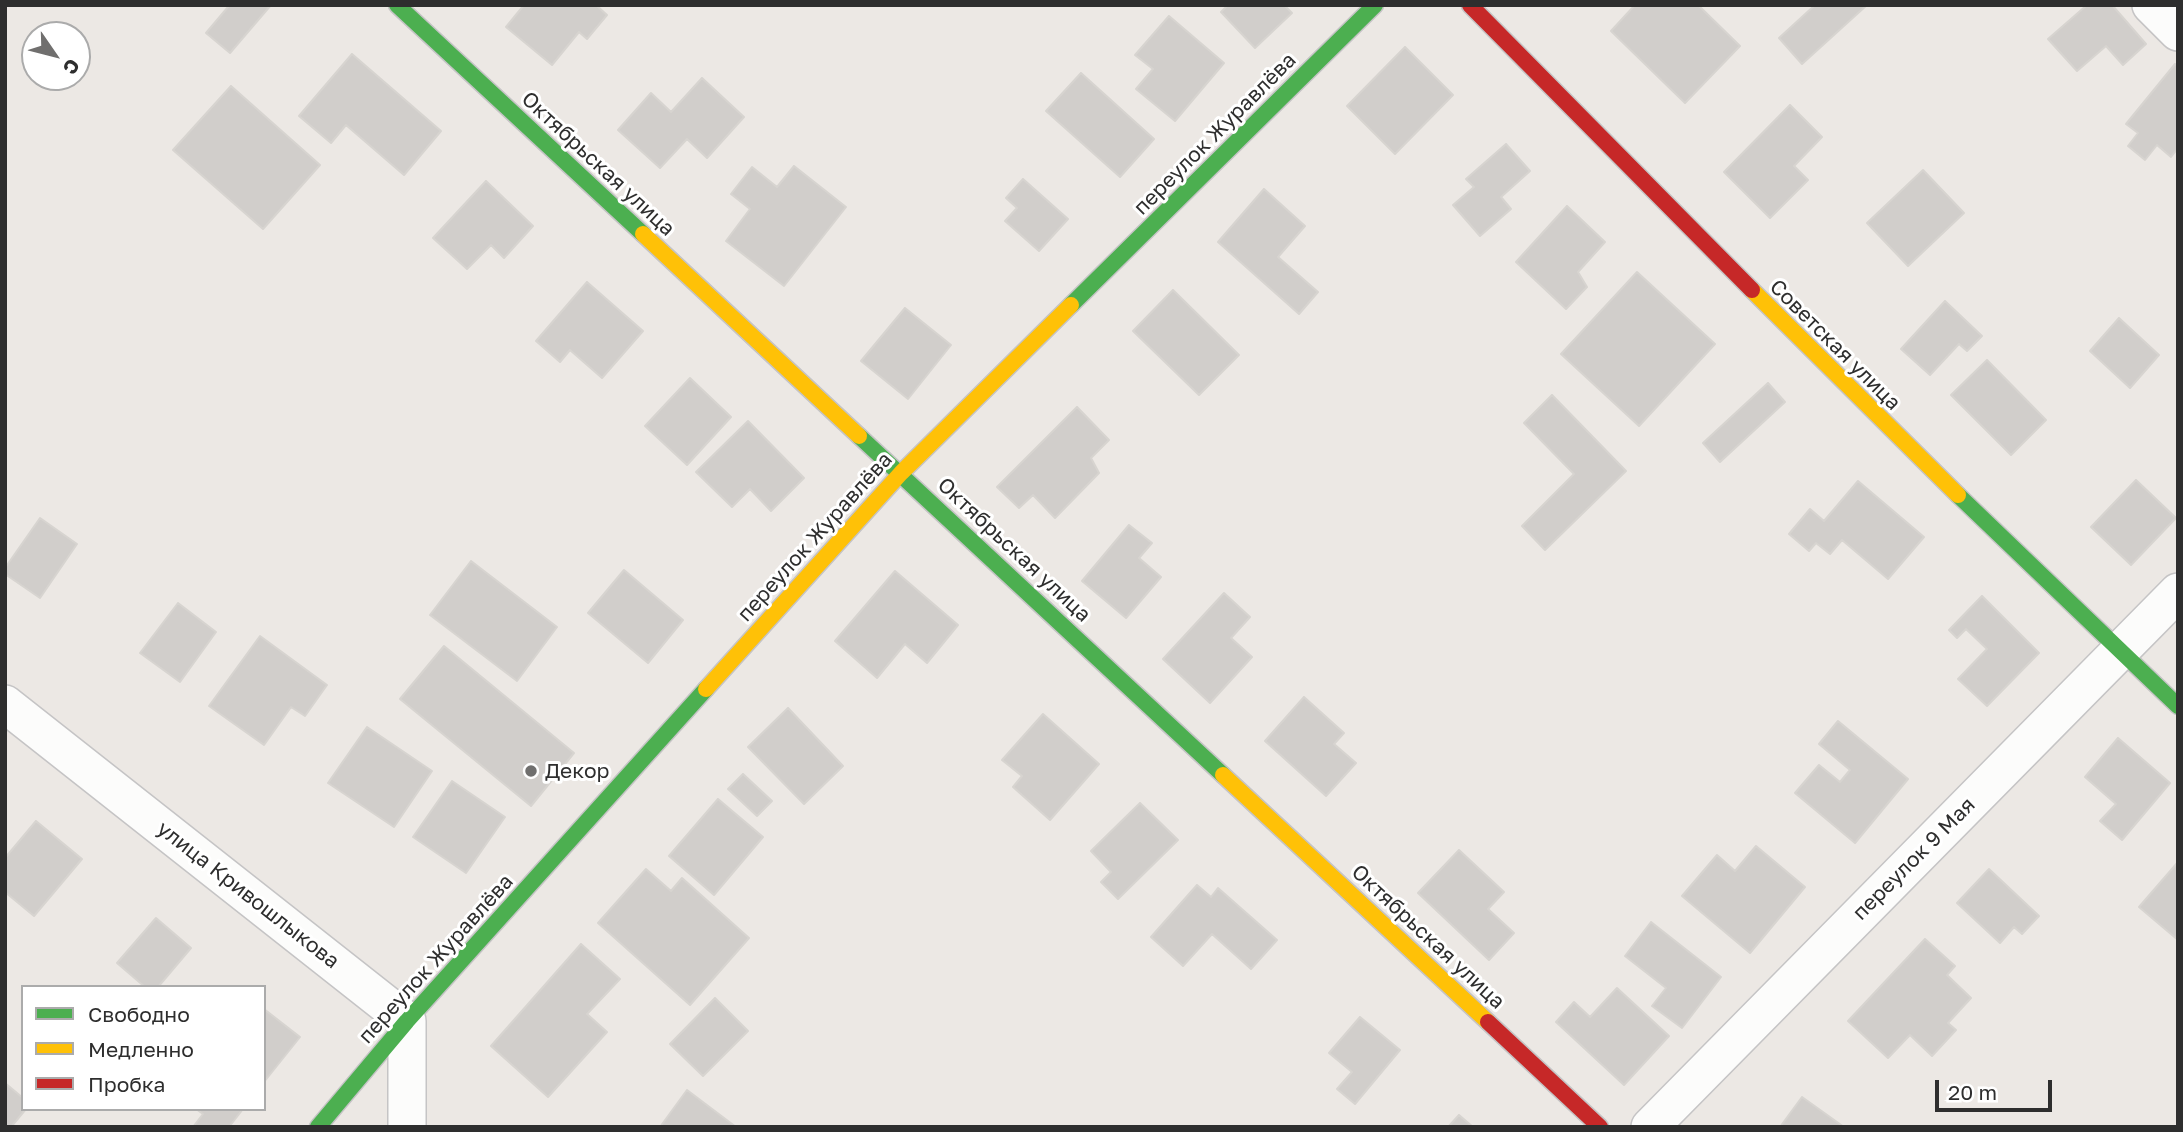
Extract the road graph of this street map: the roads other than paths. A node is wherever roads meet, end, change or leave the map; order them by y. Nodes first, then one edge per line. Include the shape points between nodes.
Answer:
1 (397, 5) edge
2 (1375, 5) edge
3 (1469, 5) edge
4 (2151, 5) edge
5 (2178, 32) edge
6 (901, 473) junction
7 (2178, 592) edge
8 (2120, 650) junction
9 (5, 704) edge
10 (2178, 706) edge
11 (407, 1021) junction
12 (318, 1127) edge
13 (407, 1127) edge
14 (1600, 1127) edge
15 (1650, 1127) edge

1 - 6 street, Октябрьская улица
2 - 6 street, переулок Журавлёва
3 - 8 street, Советская улица via 1819,359
4 - 5 street
6 - 11 street, переулок Журавлёва
6 - 14 street, Октябрьская улица
7 - 8 street, переулок 9 Мая
8 - 10 street, Советская улица
8 - 15 street, переулок 9 Мая
9 - 11 street, улица Кривошлыкова
11 - 12 street, переулок Журавлёва
11 - 13 street

